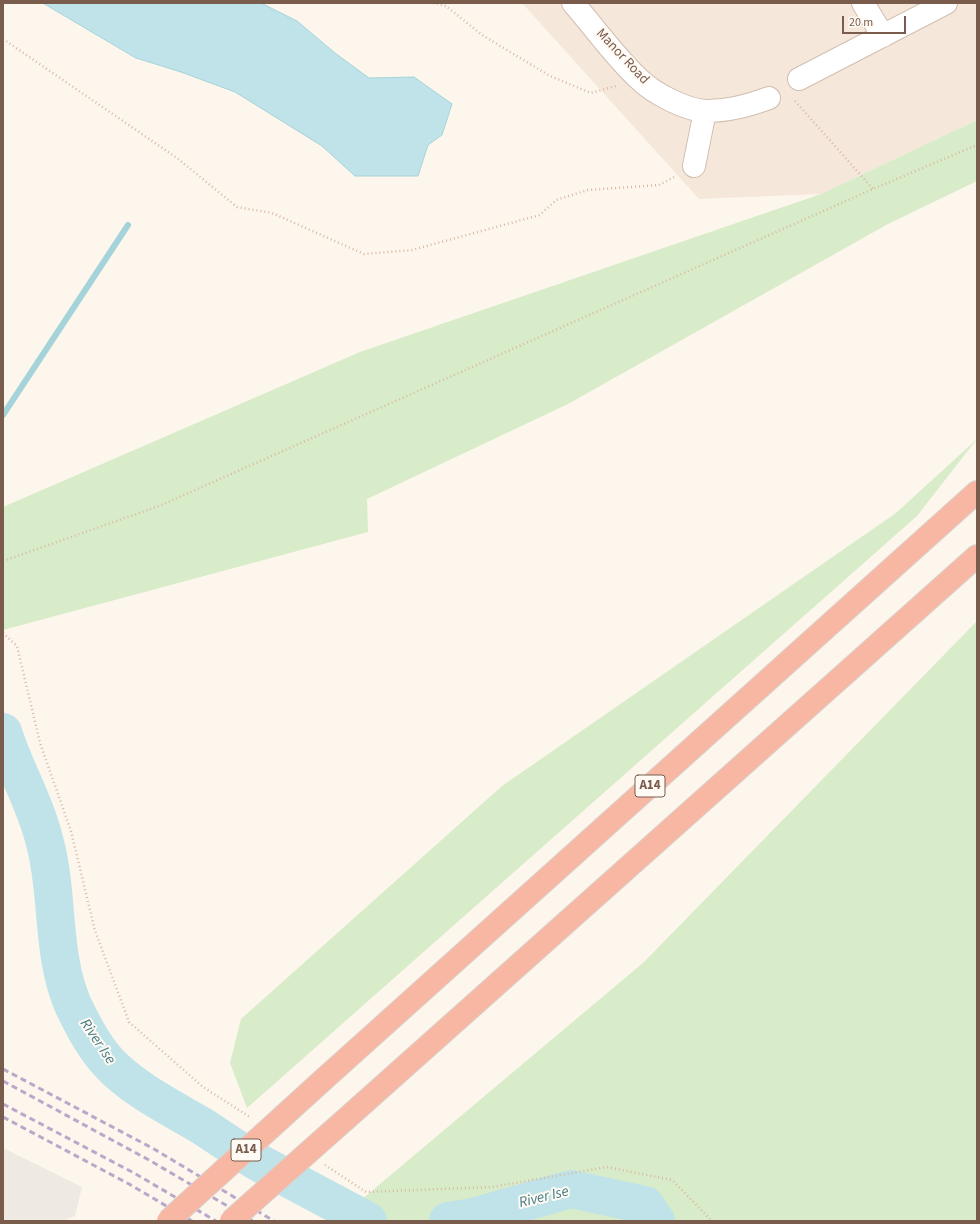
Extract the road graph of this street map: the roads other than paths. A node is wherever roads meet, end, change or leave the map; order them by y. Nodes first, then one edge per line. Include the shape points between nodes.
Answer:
1 (573, 3) edge
2 (863, 3) edge
3 (946, 3) edge
4 (883, 36) junction
5 (795, 87) road end
6 (769, 98) dead end
7 (705, 111) junction
8 (694, 166) road end
9 (977, 492) edge
10 (977, 556) edge
11 (168, 1221) edge
12 (231, 1221) edge

1 - 7 street, Manor Road via 639,80 680,104
2 - 4 street
3 - 4 street
4 - 5 street
6 - 7 street, Manor Road via 742,108
7 - 8 street
9 - 11 highway, A14, bridge
10 - 12 highway, bridge

